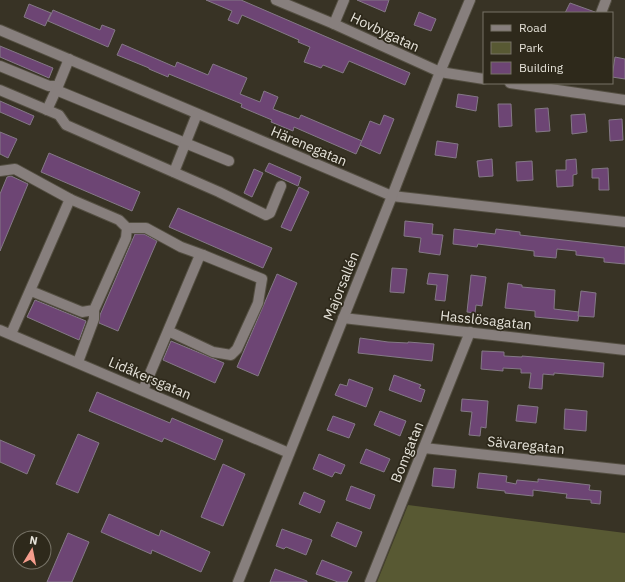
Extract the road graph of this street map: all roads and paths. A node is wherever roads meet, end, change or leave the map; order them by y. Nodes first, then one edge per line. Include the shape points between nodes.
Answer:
1 (276, 0) edge
2 (344, 0) edge
3 (470, 0) edge
4 (606, 0) edge
5 (601, 12) edge
6 (334, 24) junction
7 (0, 30) edge
8 (68, 59) junction
9 (0, 66) edge
10 (440, 72) junction
11 (483, 79) edge
12 (523, 84) edge
13 (57, 88) junction
14 (574, 88) edge
15 (0, 90) edge
16 (625, 100) edge
17 (47, 110) junction
18 (197, 114) junction
19 (185, 143) junction
20 (229, 161) dead end
21 (0, 171) edge
22 (174, 172) junction
23 (281, 186) dead end
24 (392, 196) junction
25 (70, 199) junction
26 (625, 222) edge
27 (128, 228) junction
28 (203, 255) junction
29 (30, 291) junction
30 (94, 310) junction
31 (343, 318) junction
32 (0, 330) edge
33 (168, 331) junction
34 (470, 332) junction
35 (11, 334) junction
36 (625, 350) edge
37 (78, 362) junction
38 (143, 390) junction
39 (424, 448) junction
40 (289, 453) junction
41 (625, 470) edge
42 (238, 582) edge
43 (370, 582) edge

1 - 6 street, Hovbygatan
2 - 6 street
3 - 10 street, Majorsallén
4 - 5 street
6 - 10 street, Hovbygatan
7 - 8 street, Härenegatan
8 - 13 street
8 - 18 street, Härenegatan
9 - 13 street
10 - 11 street, Hovbygatan
10 - 24 street, Majorsallén
12 - 14 street
13 - 17 street
13 - 19 street
14 - 16 street
15 - 17 street
17 - 22 street via 59,115 66,125
18 - 19 street
18 - 24 street, Härenegatan
19 - 20 street
19 - 22 street
21 - 25 street via 15,169
22 - 23 street via 266,215 270,213
24 - 26 street, Härenegatan
24 - 31 street, Majorsallén
25 - 27 street via 119,220
25 - 29 street
27 - 28 street via 146,228 181,247
27 - 30 street
28 - 33 street via 200,255
28 - 33 street via 262,279 258,303 237,349 231,356 213,352
29 - 30 street via 82,312
29 - 35 street
30 - 37 street via 94,319
31 - 34 street, Hasslösagatan
31 - 40 street, Majorsallén
32 - 35 street, Lidåkersgatan
33 - 38 street
34 - 36 street, Hasslösagatan
34 - 39 street, Bomgatan
35 - 37 street, Lidåkersgatan
37 - 38 street, Lidåkersgatan
38 - 40 street, Lidåkersgatan
39 - 41 street, Sävaregatan
39 - 43 street, Bomgatan
40 - 42 street, Majorsallén

